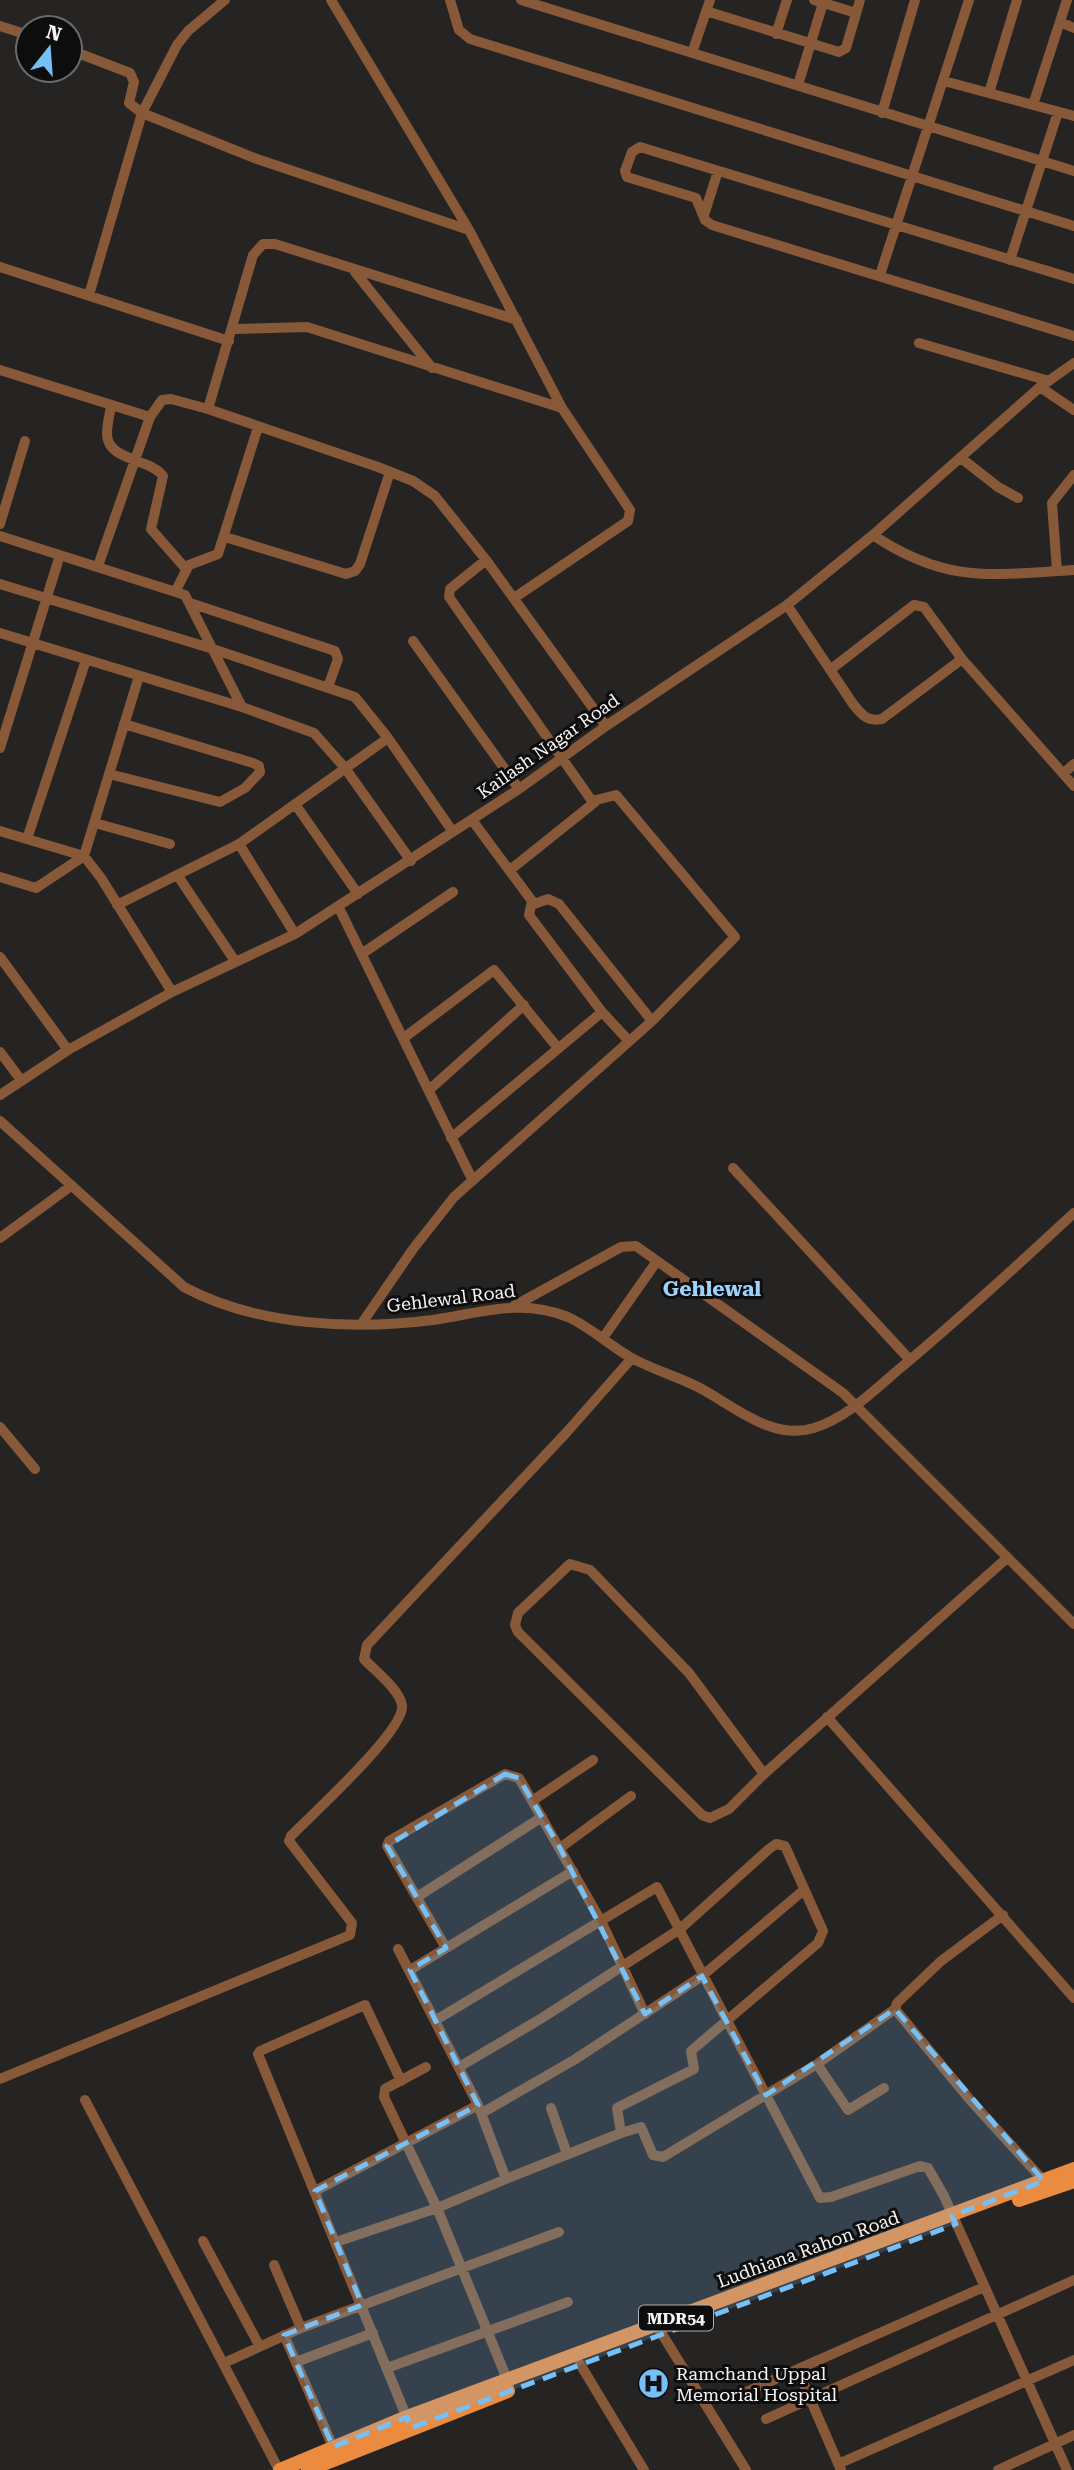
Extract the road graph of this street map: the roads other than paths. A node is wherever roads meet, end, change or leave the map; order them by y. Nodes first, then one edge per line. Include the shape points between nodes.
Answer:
1 (225, 0) edge
2 (331, 0) edge
3 (450, 0) edge
4 (521, 0) edge
5 (787, 0) edge
6 (860, 0) edge
7 (915, 0) edge
8 (969, 0) edge
9 (1017, 0) edge
10 (1067, 0) edge
11 (819, 1) edge
12 (708, 6) edge
13 (856, 13) junction
14 (1060, 22) junction
15 (1074, 27) edge
16 (776, 34) junction
17 (811, 46) junction
18 (692, 53) junction
19 (84, 55) edge
20 (943, 81) junction
21 (798, 85) junction
22 (989, 93) junction
23 (1033, 105) junction
24 (1058, 112) junction
25 (142, 113) junction
26 (882, 113) junction
27 (1074, 116) edge
28 (929, 127) junction
29 (1041, 162) junction
30 (718, 171) junction
31 (1074, 171) edge
32 (912, 177) junction
33 (1025, 211) junction
34 (704, 215) junction
35 (896, 226) junction
36 (1074, 226) edge
37 (470, 230) junction
38 (1010, 260) junction
39 (0, 267) edge
40 (353, 270) junction
41 (880, 275) junction
42 (1074, 279) edge
43 (89, 295) junction
44 (517, 320) junction
45 (233, 329) junction
46 (1074, 337) edge
47 (229, 341) junction
48 (919, 343) dead end
49 (1074, 363) edge
50 (432, 368) junction
51 (0, 370) edge
52 (1045, 384) junction
53 (111, 405) junction
54 (562, 408) junction
55 (208, 409) junction
56 (1074, 410) edge
57 (150, 417) junction
58 (258, 428) junction
59 (25, 441) dead end
60 (961, 458) junction
61 (135, 460) junction
62 (390, 472) junction
63 (1074, 475) edge
64 (1018, 498) dead end
65 (0, 524) edge
66 (0, 536) edge
67 (873, 536) junction
68 (225, 537) junction
69 (60, 555) junction
70 (486, 560) junction
71 (99, 566) junction
72 (186, 569) junction
73 (1074, 570) edge
74 (1057, 571) junction
75 (0, 584) edge
76 (176, 590) junction
77 (514, 598) junction
78 (47, 599) junction
79 (190, 603) junction
80 (787, 605) junction
81 (0, 634) edge
82 (413, 641) dead end
83 (32, 644) junction
84 (210, 648) junction
85 (962, 659) junction
86 (86, 660) junction
87 (830, 670) junction
88 (139, 676) junction
89 (328, 687) junction
90 (242, 707) junction
91 (124, 724) junction
92 (606, 726) junction
93 (388, 738) junction
94 (0, 748) edge
95 (559, 758) junction
96 (1074, 764) edge
97 (345, 768) junction
98 (109, 774) junction
99 (1063, 774) junction
100 (1074, 786) edge
101 (519, 789) junction
102 (595, 802) junction
103 (295, 804) junction
104 (472, 820) junction
105 (95, 823) junction
106 (0, 831) edge
107 (453, 832) junction
108 (27, 839) junction
109 (170, 844) dead end
110 (239, 844) junction
111 (84, 856) junction
112 (411, 861) junction
113 (510, 870) junction
114 (178, 876) junction
115 (0, 877) edge
116 (453, 892) dead end
117 (358, 894) junction
118 (534, 904) junction
119 (117, 905) junction
120 (339, 908) junction
121 (295, 934) junction
122 (363, 953) junction
123 (0, 957) edge
124 (235, 961) junction
125 (172, 992) junction
126 (524, 1005) junction
127 (602, 1012) junction
128 (652, 1021) junction
129 (405, 1037) junction
130 (629, 1041) junction
131 (558, 1048) junction
132 (68, 1050) junction
133 (0, 1052) edge
134 (21, 1080) junction
135 (429, 1090) junction
136 (0, 1095) edge
137 (0, 1121) edge
138 (451, 1138) junction
139 (733, 1167) dead end
140 (472, 1180) junction
141 (71, 1186) junction
142 (1074, 1213) edge
143 (0, 1238) edge
144 (657, 1261) junction
145 (514, 1306) junction
146 (362, 1323) junction
147 (603, 1338) junction
148 (632, 1358) junction
149 (910, 1360) junction
150 (855, 1406) junction
151 (0, 1427) edge
152 (35, 1469) dead end
153 (1007, 1558) junction
154 (1074, 1624) edge
155 (827, 1717) junction
156 (593, 1760) dead end
157 (764, 1774) junction
158 (631, 1796) dead end
159 (532, 1801) junction
160 (542, 1817) junction
161 (560, 1848) junction
162 (573, 1871) junction
163 (804, 1890) junction
164 (417, 1897) junction
165 (1003, 1915) junction
166 (601, 1921) junction
167 (680, 1929) junction
168 (446, 1948) junction
169 (398, 1949) dead end
170 (623, 1966) junction
171 (410, 1970) junction
172 (702, 1976) junction
173 (1074, 1998) edge
174 (895, 2009) junction
175 (645, 2014) junction
176 (436, 2020) junction
177 (726, 2023) junction
178 (817, 2064) junction
179 (426, 2067) dead end
180 (459, 2067) junction
181 (0, 2079) edge
182 (401, 2081) junction
183 (884, 2088) dead end
184 (766, 2095) junction
185 (85, 2100) dead end
186 (551, 2108) dead end
187 (480, 2109) junction
188 (621, 2133) junction
189 (406, 2143) junction
190 (567, 2154) junction
191 (1074, 2169) edge
192 (506, 2179) junction
193 (1074, 2180) edge
194 (1044, 2181) junction
195 (315, 2191) junction
196 (437, 2208) junction
197 (954, 2220) junction
198 (559, 2232) dead end
199 (203, 2241) dead end
200 (337, 2242) junction
201 (274, 2264) dead end
202 (461, 2271) junction
203 (1074, 2280) edge
204 (984, 2287) junction
205 (568, 2302) dead end
206 (362, 2305) junction
207 (996, 2314) junction
208 (301, 2328) junction
209 (659, 2330) junction
210 (486, 2331) junction
211 (373, 2333) junction
212 (284, 2335) junction
213 (260, 2345) junction
214 (1074, 2360) edge
215 (296, 2362) junction
216 (223, 2363) junction
217 (580, 2364) junction
218 (387, 2368) junction
219 (798, 2371) junction
220 (1027, 2382) junction
221 (510, 2385) junction
222 (746, 2392) dead end
223 (810, 2400) junction
224 (766, 2419) dead end
225 (409, 2422) junction
226 (1074, 2435) edge
227 (1056, 2443) junction
228 (333, 2447) junction
229 (839, 2467) edge
230 (312, 2469) edge
231 (280, 2470) edge
232 (644, 2470) edge
233 (746, 2470) edge
234 (998, 2470) edge
235 (1067, 2470) edge

1 - 25 street via 177,45
2 - 37 street
3 - 32 street via 459,30 470,39
4 - 18 street
5 - 16 street
6 - 13 street
7 - 26 street
8 - 20 street
9 - 22 street
10 - 14 street
11 - 13 street
11 - 17 street
12 - 16 street
12 - 18 street
13 - 17 street via 844,51
14 - 15 street
14 - 23 street
16 - 17 street
17 - 21 street
18 - 21 street
19 - 25 street via 130,73 134,82 129,103
20 - 22 street
20 - 28 street
21 - 26 street
22 - 23 street
23 - 24 street
24 - 27 street
24 - 29 street
25 - 37 street via 257,159
25 - 43 street
26 - 28 street
28 - 29 street
28 - 32 street
29 - 31 street
29 - 33 street
30 - 34 street
30 - 34 street via 640,147 632,152 625,171 627,177 692,196
30 - 35 street
32 - 33 street
32 - 35 street
33 - 36 street
33 - 38 street
34 - 41 street via 712,225
35 - 38 street
35 - 41 street
37 - 44 street
38 - 42 street
39 - 43 street
40 - 44 street
40 - 45 street via 263,244 253,255
40 - 50 street
41 - 46 street
43 - 47 street
44 - 54 street
45 - 47 street
45 - 50 street via 307,327
47 - 55 street
48 - 52 street
49 - 52 street, Kailash Nagar Road
50 - 54 street
51 - 53 street
52 - 56 street
52 - 60 street, Kailash Nagar Road
53 - 57 street
53 - 61 street via 108,440 116,451
54 - 77 street via 631,515
55 - 57 street via 162,400
55 - 58 street
57 - 61 street
58 - 62 street
58 - 68 street
59 - 65 street
60 - 64 street
60 - 67 street, Kailash Nagar Road
61 - 71 street
61 - 72 street via 163,476 151,529
62 - 68 street via 355,571 346,574
62 - 70 street via 435,496
63 - 74 street via 1052,503
66 - 69 street
67 - 74 street via 920,563 943,570 991,575
67 - 80 street, Kailash Nagar Road
68 - 72 street via 214,558 194,562
69 - 71 street
69 - 78 street
70 - 77 street
70 - 95 street via 450,589 449,597
71 - 76 street
72 - 76 street
73 - 74 street
75 - 78 street
76 - 79 street
77 - 92 street
78 - 83 street
78 - 84 street
79 - 84 street
79 - 89 street via 335,651 338,659
80 - 87 street
80 - 92 street, Kailash Nagar Road
81 - 83 street
82 - 101 street
83 - 86 street
83 - 94 street
84 - 89 street
84 - 90 street
85 - 87 street via 882,719 873,721 865,718
85 - 87 street via 924,607 917,604
85 - 99 street
86 - 88 street
86 - 108 street
88 - 90 street
88 - 91 street
89 - 93 street via 355,697
90 - 97 street via 314,733
91 - 98 street
91 - 98 street via 253,763 260,772 246,788 220,802
92 - 95 street, Kailash Nagar Road
93 - 97 street
93 - 107 street
95 - 101 street, Kailash Nagar Road
95 - 102 street
96 - 99 street
97 - 103 street
97 - 112 street
98 - 105 street
99 - 100 street
101 - 104 street, Kailash Nagar Road
102 - 113 street
102 - 128 street via 616,795 735,937
103 - 110 street
103 - 117 street
104 - 107 street, Kailash Nagar Road
104 - 113 street
105 - 109 street
105 - 111 street
106 - 108 street
107 - 112 street, Kailash Nagar Road
108 - 111 street
110 - 114 street
110 - 121 street
111 - 115 street via 36,888
111 - 119 street
112 - 117 street, Kailash Nagar Road
113 - 118 street
114 - 119 street
114 - 124 street
116 - 122 street
117 - 120 street, Kailash Nagar Road
118 - 127 street via 531,918
118 - 128 street via 548,899 559,904
119 - 125 street
120 - 121 street, Kailash Nagar Road
120 - 122 street
121 - 124 street, Kailash Nagar Road
122 - 129 street
123 - 132 street
124 - 125 street, Kailash Nagar Road
125 - 132 street, Kailash Nagar Road
126 - 129 street via 498,972 489,971
126 - 131 street
126 - 135 street
127 - 130 street
127 - 131 street
128 - 130 street
129 - 135 street
130 - 140 street
131 - 138 street
132 - 134 street, Kailash Nagar Road
133 - 134 street
134 - 136 street, Kailash Nagar Road
135 - 138 street
137 - 141 street, Gehlewal Road
138 - 140 street
139 - 149 street
140 - 146 street via 433,1223
141 - 143 street
141 - 146 street, Gehlewal Road via 184,1287 207,1299 284,1318
142 - 149 street, Gehlewal Road
144 - 145 street via 630,1245
144 - 147 street
144 - 150 street via 822,1375
145 - 146 street, Gehlewal Road via 433,1320
145 - 147 street, Gehlewal Road via 567,1317
147 - 148 street, Gehlewal Road
148 - 150 street, Gehlewal Road via 748,1416 790,1431 823,1424
148 - 181 street via 367,1645 364,1660 400,1699 403,1709 370,1756 289,1841 352,1923 350,1935
149 - 150 street, Gehlewal Road
150 - 153 street
151 - 152 street
153 - 154 street
153 - 155 street
155 - 157 street
155 - 165 street
156 - 159 street
157 - 157 street via 729,1809 710,1818 702,1815 518,1632 514,1625 518,1613 564,1568 584,1565 689,1673
158 - 161 street
159 - 160 street
159 - 164 street via 519,1778 505,1774 389,1841 387,1851
160 - 161 street
160 - 164 street
161 - 162 street
162 - 166 street
162 - 168 street
163 - 167 street via 785,1846 776,1844
163 - 172 street
163 - 177 street via 822,1938
164 - 168 street
165 - 173 street
165 - 174 street via 941,1961
166 - 167 street via 657,1887
166 - 170 street
166 - 176 street
167 - 170 street
167 - 172 street
168 - 171 street
169 - 171 street
170 - 175 street
170 - 180 street
171 - 176 street
172 - 175 street
172 - 177 street
174 - 178 street
174 - 194 street
175 - 187 street via 574,2060
176 - 180 street
177 - 184 street
177 - 188 street via 691,2051 692,2071 617,2108
178 - 183 street via 848,2110
178 - 184 street
179 - 182 street
180 - 187 street
182 - 189 street via 383,2092
182 - 195 street via 365,2005 260,2051 258,2060
184 - 188 street via 660,2158 653,2155 641,2127
184 - 197 street via 820,2197 924,2166
185 - 216 street
186 - 190 street
187 - 189 street
187 - 192 street
188 - 190 street
189 - 195 street
189 - 196 street
190 - 192 street
191 - 194 main road, Ludhiana Rahon Road / MDR54
192 - 196 street
193 - 197 main road, Ludhiana Rahon Road / MDR54
194 - 197 main road, Ludhiana Rahon Road / MDR54
195 - 200 street
196 - 200 street
196 - 202 street
197 - 204 street
197 - 209 main road, Ludhiana Rahon Road / MDR54
198 - 202 street
199 - 213 street
200 - 206 street
201 - 208 street
202 - 206 street
202 - 210 street
203 - 207 street
204 - 207 street
204 - 219 street
205 - 210 street
206 - 208 street
206 - 211 street
207 - 220 street
207 - 223 street
208 - 212 street
209 - 217 main road, Ludhiana Rahon Road / MDR54
209 - 221 main road, Ludhiana Rahon Road / MDR54
209 - 233 street
210 - 218 street
210 - 221 street
211 - 215 street
211 - 218 street
212 - 213 street
212 - 215 street
213 - 216 street
214 - 220 street
215 - 228 street
216 - 231 street
217 - 221 main road, Ludhiana Rahon Road / MDR54
217 - 232 street
218 - 225 street
219 - 222 street
219 - 223 street
220 - 227 street
220 - 229 street
221 - 225 main road, Ludhiana Rahon Road / MDR54
223 - 224 street
223 - 229 street
225 - 228 main road, Ludhiana Rahon Road / MDR54
225 - 230 main road, Ludhiana Rahon Road / MDR54
226 - 227 street
227 - 234 street
227 - 235 street
228 - 231 main road, Ludhiana Rahon Road / MDR54

